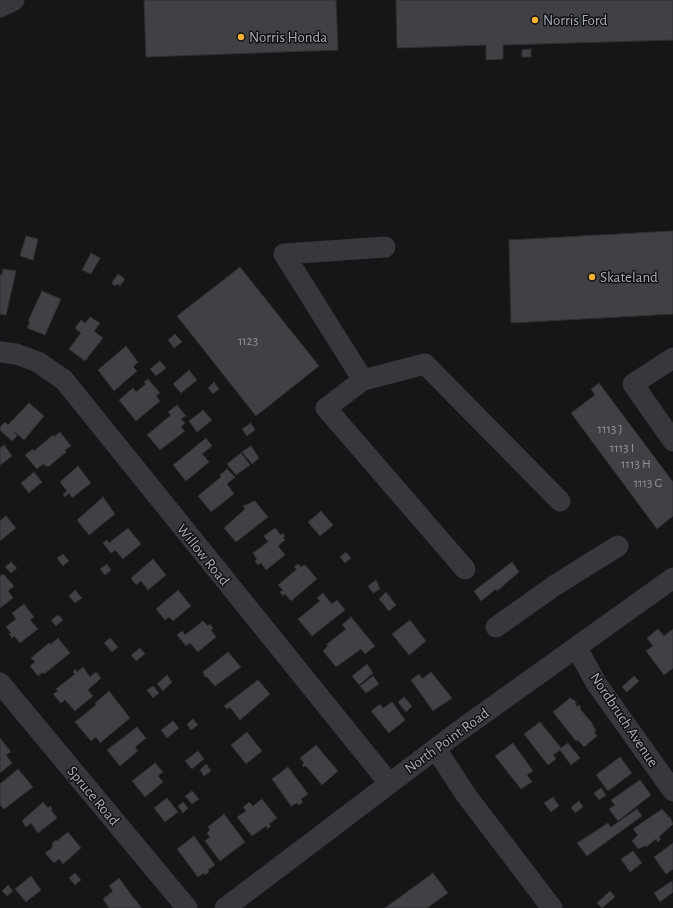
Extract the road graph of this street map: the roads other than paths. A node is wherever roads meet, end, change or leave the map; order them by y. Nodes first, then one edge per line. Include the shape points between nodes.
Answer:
1 (14, 0) edge
2 (0, 7) edge
3 (385, 246) dead end
4 (0, 352) edge
5 (672, 360) edge
6 (363, 380) junction
7 (673, 441) edge
8 (560, 501) dead end
9 (618, 546) dead end
10 (465, 569) dead end
11 (673, 578) edge
12 (496, 627) dead end
13 (577, 648) junction
14 (0, 683) edge
15 (436, 749) junction
16 (389, 783) junction
17 (673, 791) edge
18 (187, 908) edge
19 (225, 908) edge
20 (552, 908) edge

1 - 2 street
3 - 6 street via 284,254
4 - 16 street, Willow Road via 16,354 38,362 64,380
5 - 7 street via 633,384
6 - 8 street via 425,364
6 - 10 street via 326,408
9 - 12 street via 554,586
11 - 13 street, North Point Road
13 - 15 street, North Point Road
13 - 17 street, Nordbruch Avenue via 596,683
14 - 18 street, Spruce Road
15 - 16 street, North Point Road
15 - 20 street via 466,795
16 - 19 street, North Point Road

